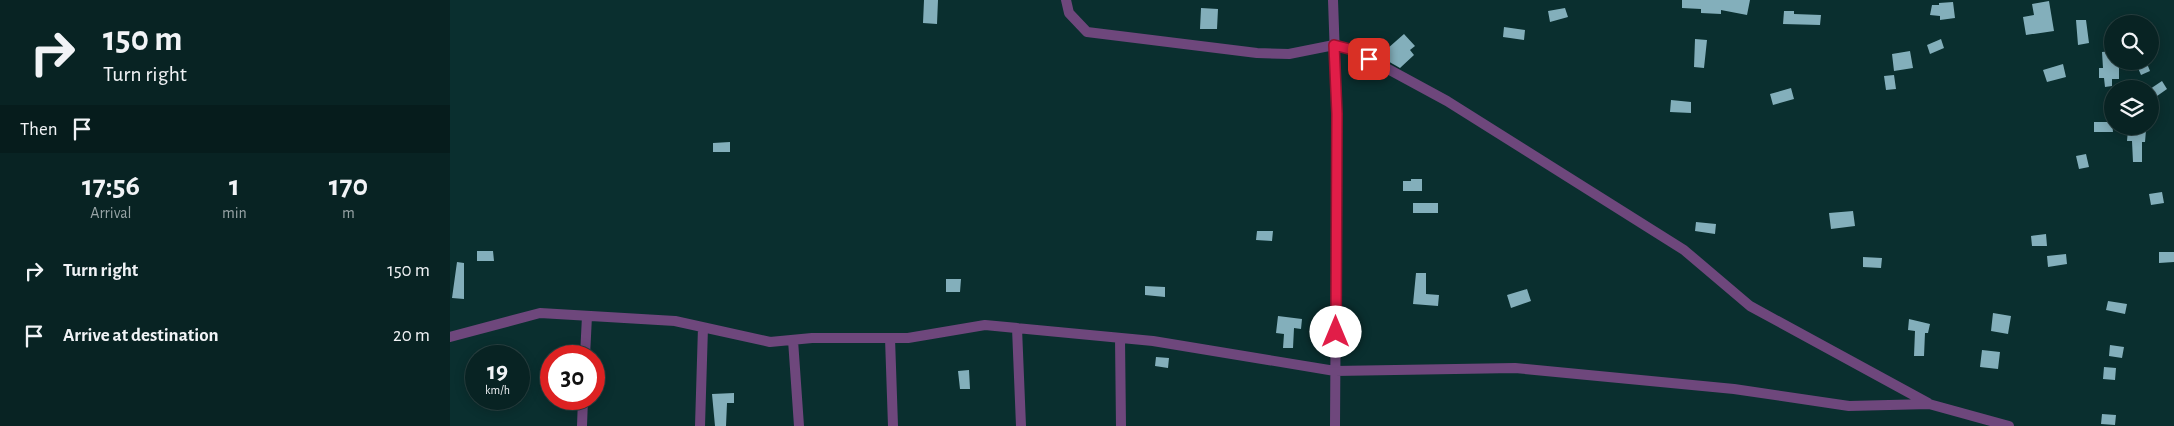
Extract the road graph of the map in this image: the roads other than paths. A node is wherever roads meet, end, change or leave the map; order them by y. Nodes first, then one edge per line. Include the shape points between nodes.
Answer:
1 (1066, 0) edge
2 (1333, 0) edge
3 (1334, 45) junction
4 (586, 316) junction
5 (703, 327) junction
6 (1017, 328) junction
7 (450, 337) edge
8 (890, 338) junction
9 (1120, 338) junction
10 (793, 340) junction
11 (585, 345) edge
12 (1335, 371) junction
13 (1929, 404) junction
14 (583, 410) edge
15 (582, 426) edge
16 (700, 426) edge
17 (799, 426) edge
18 (893, 426) edge
19 (1021, 426) edge
20 (1121, 426) edge
21 (1335, 426) edge
22 (2009, 426) edge

1 - 3 street via 1069,13 1087,32 1257,53 1289,54
2 - 3 street
3 - 12 street via 1337,114
3 - 13 street via 1353,50 1447,101 1684,250 1750,306
4 - 5 street via 675,321
4 - 7 street via 540,313
4 - 11 street
5 - 10 street via 770,342
5 - 16 street
6 - 8 street via 985,325
6 - 9 street
6 - 19 street
8 - 10 street
8 - 18 street
9 - 12 street
9 - 20 street
10 - 17 street
12 - 13 street via 1516,368 1734,389 1849,406
12 - 21 street
13 - 22 street
14 - 15 street

